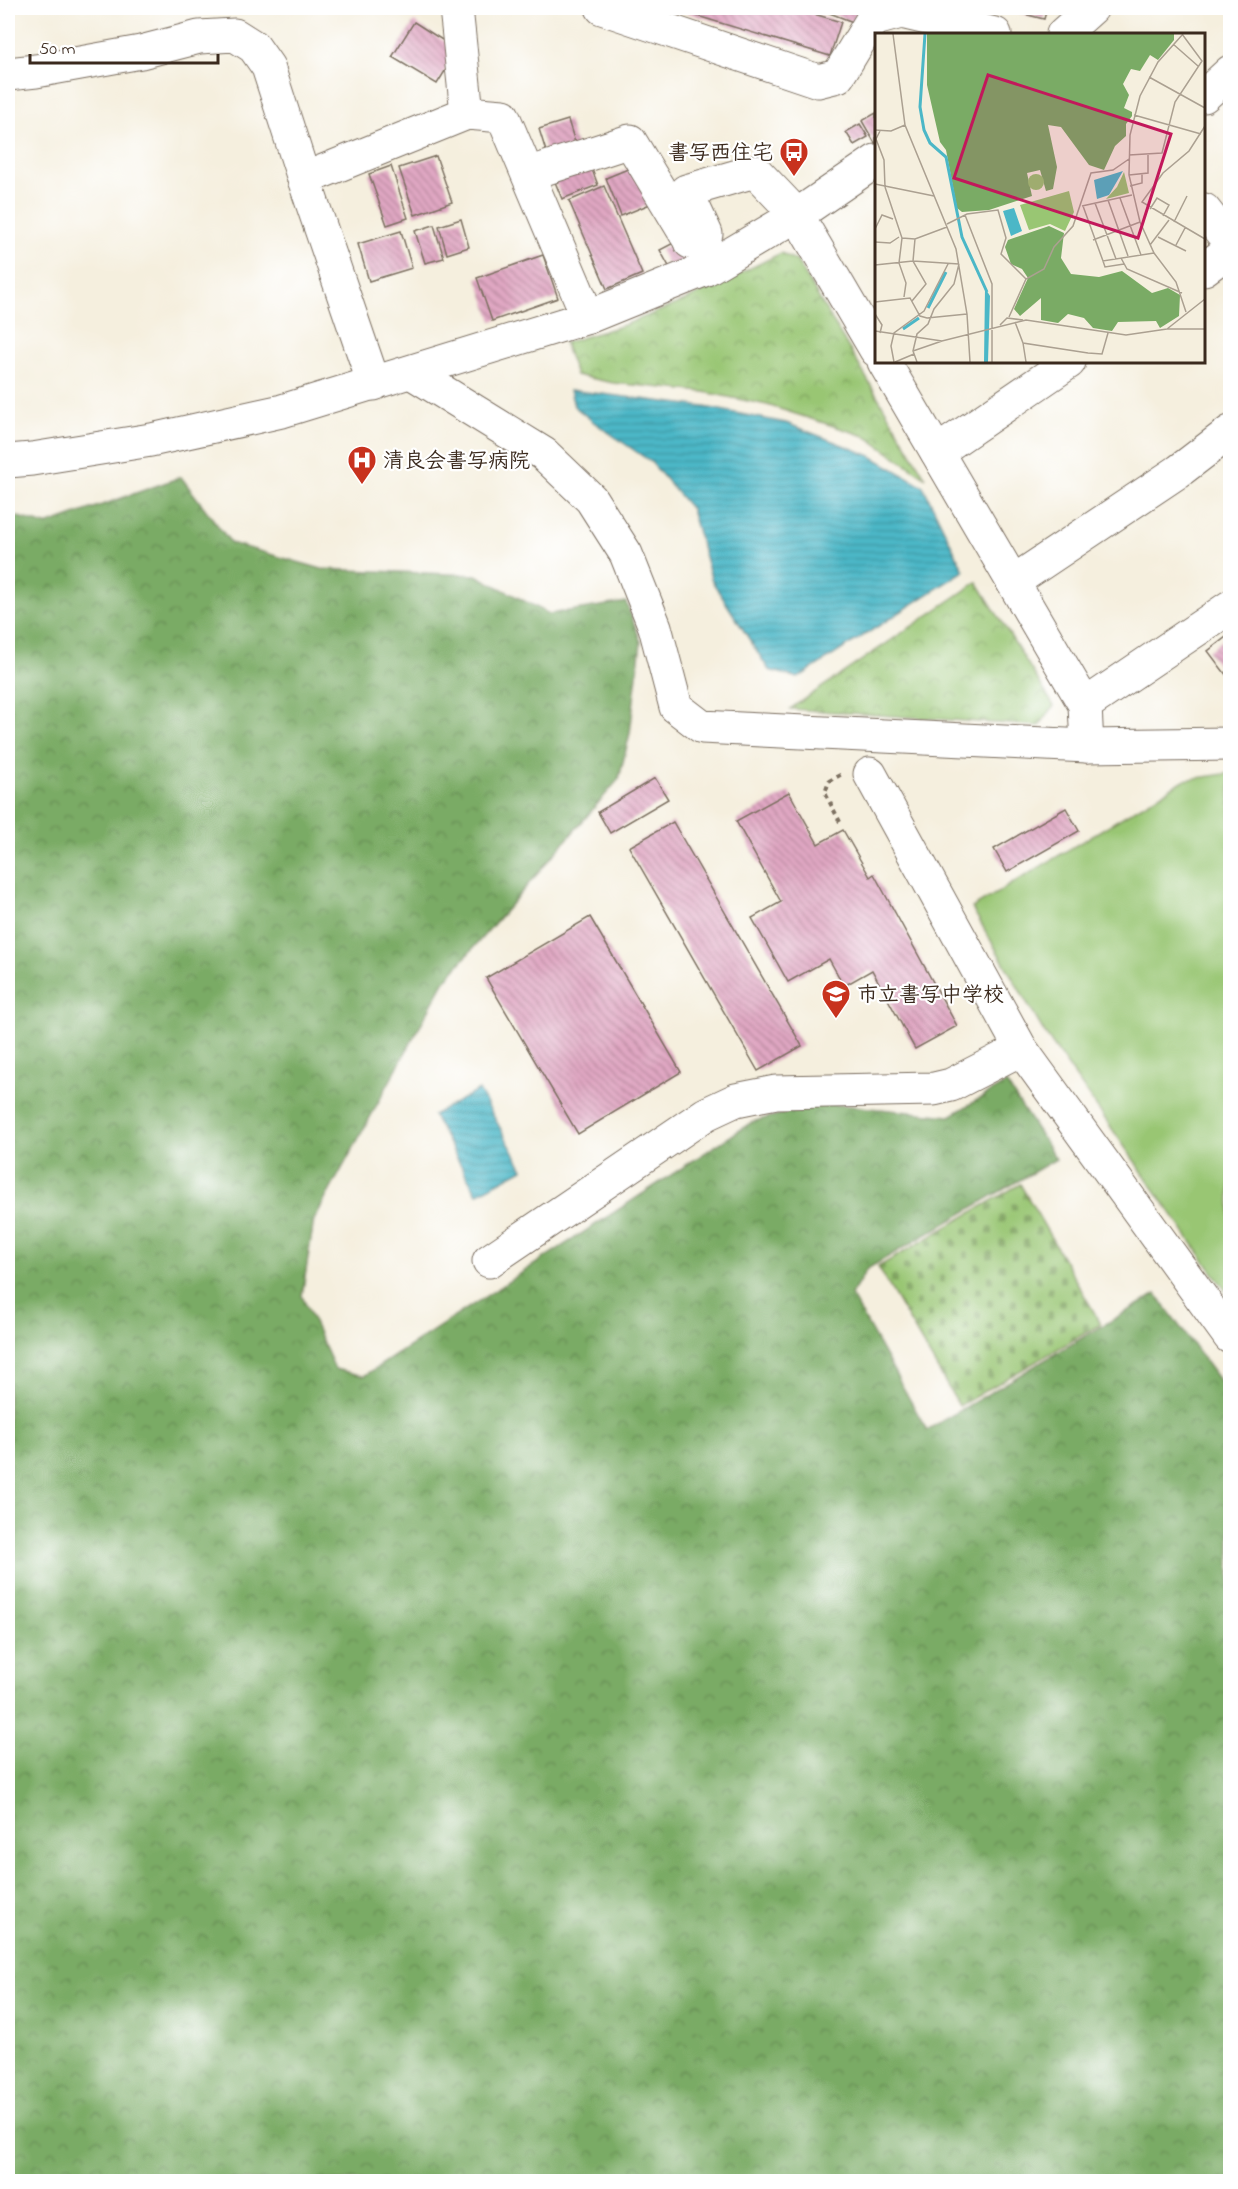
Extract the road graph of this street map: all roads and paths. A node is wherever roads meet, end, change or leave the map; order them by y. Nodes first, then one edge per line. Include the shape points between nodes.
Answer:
1 (456, 8) edge
2 (602, 8) edge
3 (1092, 8) edge
4 (874, 14) edge
5 (991, 33) edge
6 (1064, 33) edge
7 (1230, 72) edge
8 (8, 74) edge
9 (1205, 94) edge
10 (467, 113) junction
11 (875, 162) edge
12 (528, 174) junction
13 (304, 179) junction
14 (1205, 212) edge
15 (797, 215) junction
16 (1230, 243) edge
17 (1230, 250) edge
18 (698, 256) junction
19 (1205, 268) edge
20 (588, 317) junction
21 (875, 342) edge
22 (887, 363) edge
23 (1068, 363) edge
24 (411, 372) junction
25 (374, 384) junction
26 (1230, 432) edge
27 (937, 452) junction
28 (8, 460) edge
29 (1013, 582) junction
30 (1230, 607) edge
31 (1085, 705) junction
32 (1230, 744) edge
33 (1087, 746) junction
34 (870, 774) dead end
35 (1021, 1049) junction
36 (489, 1262) dead end
37 (1230, 1337) edge

1 - 10 street
2 - 4 street via 818,81 838,75
3 - 6 street
4 - 5 street via 901,12
7 - 9 street
8 - 13 street via 141,52 199,37 235,35 254,47 268,67
10 - 12 street via 503,116
10 - 13 street
11 - 15 street
12 - 18 street via 630,141
12 - 20 street
13 - 25 street
14 - 16 street
15 - 18 street
15 - 18 street via 755,171 686,191 706,234
15 - 21 street
17 - 19 street
18 - 20 street
20 - 24 street
22 - 27 street
23 - 27 street
24 - 25 street
24 - 33 street via 544,454 591,499 626,554 655,627 676,707 702,727
25 - 28 street via 282,411 150,440
26 - 29 street via 1179,471
27 - 29 street
29 - 31 street
30 - 31 street
31 - 33 street
32 - 33 street
34 - 35 street
35 - 36 street via 951,1085 934,1089 776,1092 736,1100 706,1114
35 - 37 street

